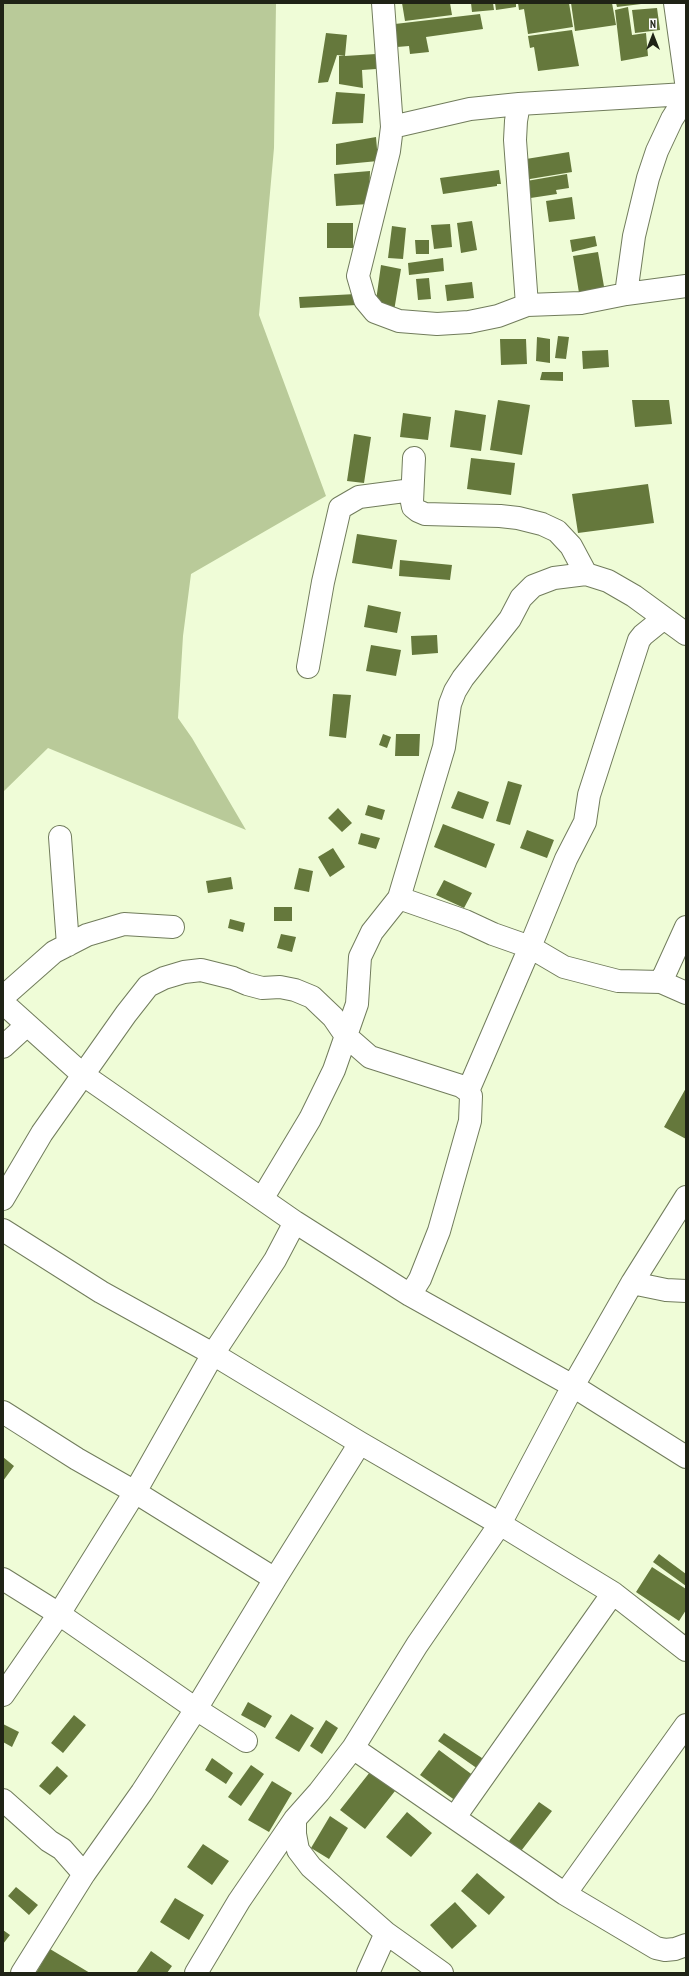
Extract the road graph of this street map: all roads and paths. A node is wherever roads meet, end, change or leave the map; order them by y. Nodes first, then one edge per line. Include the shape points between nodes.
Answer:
1 (383, 3) edge
2 (675, 3) edge
3 (686, 82) edge
4 (686, 96) edge
5 (520, 104) junction
6 (392, 127) junction
7 (686, 286) edge
8 (626, 294) junction
9 (527, 305) junction
10 (414, 458) dead end
11 (412, 490) junction
12 (586, 574) junction
13 (664, 618) junction
14 (686, 634) edge
15 (308, 667) dead end
16 (60, 837) dead end
17 (399, 898) junction
18 (172, 927) dead end
19 (686, 927) edge
20 (68, 945) junction
21 (530, 947) junction
22 (661, 982) junction
23 (686, 993) edge
24 (3, 997) edge
25 (3, 1003) edge
26 (27, 1026) junction
27 (346, 1036) junction
28 (3, 1047) edge
29 (82, 1074) junction
30 (468, 1090) junction
31 (686, 1197) edge
32 (3, 1199) edge
33 (262, 1199) junction
34 (295, 1222) junction
35 (3, 1230) edge
36 (632, 1283) junction
37 (686, 1291) edge
38 (410, 1295) junction
39 (213, 1354) junction
40 (572, 1386) junction
41 (3, 1412) edge
42 (360, 1443) junction
43 (686, 1457) edge
44 (135, 1492) junction
45 (500, 1524) junction
46 (3, 1579) edge
47 (275, 1579) junction
48 (613, 1593) junction
49 (59, 1614) junction
50 (686, 1650) edge
51 (3, 1695) edge
52 (196, 1709) junction
53 (686, 1725) edge
54 (246, 1741) dead end
55 (352, 1748) junction
56 (3, 1800) edge
57 (455, 1817) junction
58 (295, 1819) junction
59 (84, 1874) junction
60 (565, 1894) junction
61 (386, 1933) junction
62 (686, 1945) edge
63 (22, 1973) edge
64 (196, 1973) edge
65 (368, 1973) edge
66 (442, 1973) edge

1 - 6 street
2 - 3 street
4 - 5 street
4 - 8 street via 657,151 648,178 634,236
5 - 6 street via 470,109
5 - 9 street via 515,140
6 - 9 street via 389,151 358,276 365,300 375,312 399,321 436,324 469,322 498,316
7 - 8 street
8 - 9 street via 581,303
10 - 11 street
11 - 12 street via 413,507 425,514 518,518 552,529 571,546
11 - 15 street via 358,497 340,508 323,582
12 - 13 street via 608,580
12 - 17 street via 554,578 533,586 521,598 510,619 455,691 450,704 444,747
13 - 14 street
13 - 21 street via 639,640 589,795 585,822 566,859
16 - 20 street
17 - 21 street
17 - 27 street via 379,921 365,943 360,957 357,1004
18 - 20 street via 124,924 87,935
19 - 22 street
20 - 24 street via 54,952
21 - 22 street via 564,967 618,981
21 - 30 street
22 - 23 street
25 - 26 street
26 - 28 street
26 - 29 street
27 - 29 street via 333,1016 312,997 295,990 280,987 262,988 201,970 184,972 148,986
27 - 30 street via 370,1057
27 - 33 street via 334,1070 310,1119
29 - 32 street via 42,1132
29 - 33 street
30 - 38 street via 471,1096 470,1121 443,1216 420,1279
31 - 36 street
33 - 34 street
34 - 38 street
34 - 39 street via 275,1260
35 - 39 street via 101,1292
36 - 37 street
36 - 40 street
38 - 40 street
39 - 42 street
39 - 44 street
40 - 43 street
40 - 45 street
41 - 44 street
42 - 45 street
42 - 47 street
44 - 47 street
44 - 49 street
45 - 48 street
45 - 55 street via 417,1645
46 - 49 street
47 - 52 street
48 - 50 street
48 - 57 street
49 - 51 street
49 - 52 street
52 - 54 street
52 - 59 street
53 - 60 street
55 - 57 street
55 - 58 street
56 - 59 street via 49,1841 62,1849
57 - 60 street
58 - 61 street via 295,1834 302,1856
58 - 64 street via 239,1901
59 - 63 street
60 - 62 street via 656,1948 665,1950
61 - 65 street
61 - 66 street

